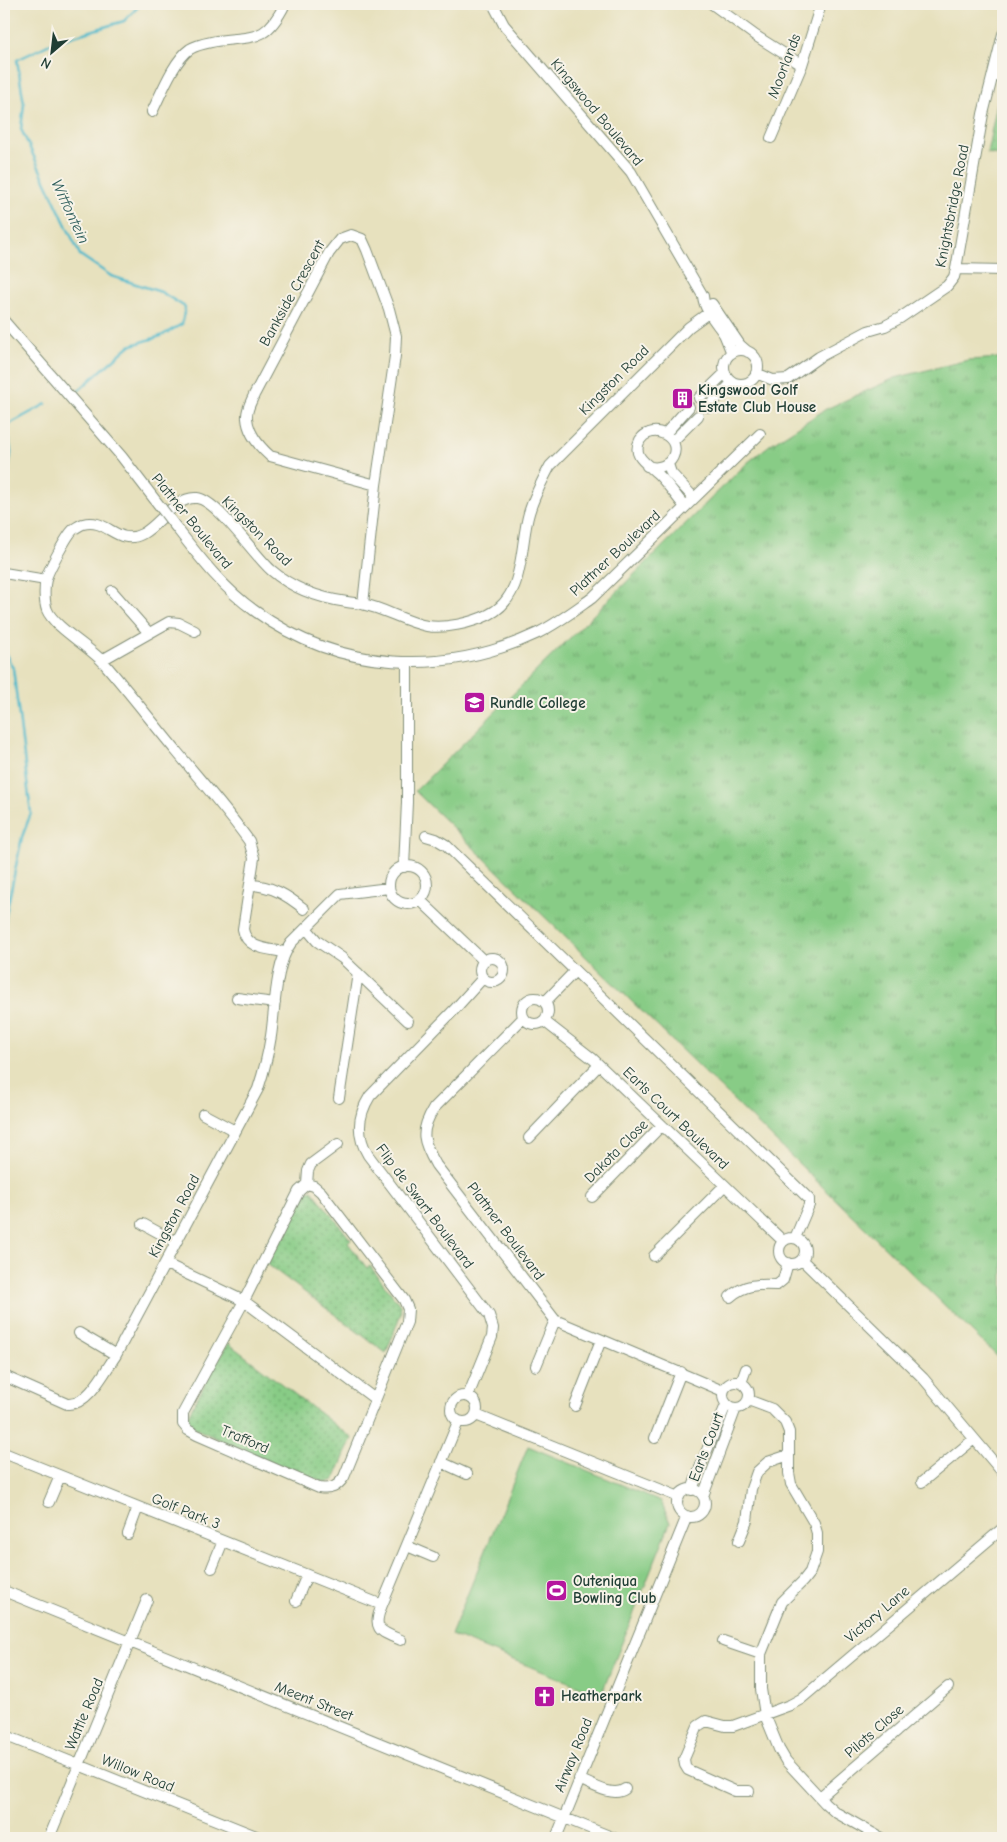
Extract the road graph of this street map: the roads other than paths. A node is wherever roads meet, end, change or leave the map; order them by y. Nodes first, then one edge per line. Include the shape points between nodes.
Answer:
1 (285, 4) edge
2 (493, 4) edge
3 (821, 4) edge
4 (719, 6) edge
5 (1003, 34) edge
6 (802, 65) junction
7 (152, 112) dead end
8 (771, 138) dead end
9 (956, 269) junction
10 (1003, 270) edge
11 (712, 311) junction
12 (4, 321) edge
13 (732, 353) junction
14 (749, 353) junction
15 (725, 373) junction
16 (756, 373) junction
17 (733, 382) junction
18 (710, 387) junction
19 (719, 396) junction
20 (699, 398) dead end
21 (689, 407) dead end
22 (708, 407) dead end
23 (680, 416) junction
24 (698, 416) dead end
25 (688, 425) junction
26 (760, 434) dead end
27 (669, 437) junction
28 (668, 464) junction
29 (647, 466) junction
30 (376, 485) junction
31 (694, 498) junction
32 (685, 507) junction
33 (4, 573) edge
34 (46, 580) junction
35 (112, 591) dead end
36 (363, 604) junction
37 (195, 631) dead end
38 (149, 633) junction
39 (102, 660) junction
40 (407, 662) junction
41 (426, 836) dead end
42 (404, 867) junction
43 (250, 884) junction
44 (389, 888) junction
45 (420, 900) junction
46 (304, 909) dead end
47 (306, 928) junction
48 (284, 952) junction
49 (484, 961) junction
50 (575, 971) junction
51 (358, 974) junction
52 (483, 978) junction
53 (237, 998) dead end
54 (545, 1002) junction
55 (274, 1003) junction
56 (523, 1018) junction
57 (408, 1021) dead end
58 (544, 1021) junction
59 (599, 1065) junction
60 (339, 1098) dead end
61 (203, 1114) dead end
62 (662, 1125) junction
63 (235, 1131) junction
64 (529, 1138) dead end
65 (338, 1144) dead end
66 (307, 1184) junction
67 (724, 1186) junction
68 (592, 1197) dead end
69 (143, 1224) dead end
70 (795, 1238) junction
71 (783, 1241) junction
72 (176, 1242) junction
73 (654, 1256) dead end
74 (802, 1260) junction
75 (788, 1263) junction
76 (166, 1264) junction
77 (730, 1297) dead end
78 (244, 1301) junction
79 (555, 1320) junction
80 (79, 1332) dead end
81 (601, 1340) junction
82 (116, 1355) junction
83 (536, 1366) dead end
84 (746, 1369) dead end
85 (681, 1372) junction
86 (4, 1376) edge
87 (741, 1383) junction
88 (723, 1391) junction
89 (468, 1396) junction
90 (375, 1399) junction
91 (748, 1400) junction
92 (726, 1405) junction
93 (575, 1406) dead end
94 (736, 1408) junction
95 (476, 1415) junction
96 (458, 1422) junction
97 (655, 1438) dead end
98 (974, 1440) junction
99 (4, 1452) edge
100 (789, 1455) junction
101 (440, 1462) junction
102 (1003, 1473) edge
103 (467, 1474) dead end
104 (60, 1476) junction
105 (922, 1482) dead end
106 (692, 1490) junction
107 (679, 1496) junction
108 (703, 1496) junction
109 (49, 1502) dead end
110 (138, 1507) junction
111 (687, 1516) junction
112 (1003, 1528) edge
113 (128, 1534) dead end
114 (223, 1541) junction
115 (739, 1541) dead end
116 (407, 1546) junction
117 (433, 1557) dead end
118 (212, 1568) dead end
119 (307, 1575) junction
120 (4, 1591) edge
121 (147, 1600) dead end
122 (296, 1602) dead end
123 (382, 1605) junction
124 (401, 1640) dead end
125 (723, 1641) dead end
126 (130, 1643) junction
127 (761, 1654) junction
128 (948, 1687) dead end
129 (765, 1715) junction
130 (4, 1735) edge
131 (79, 1765) junction
132 (579, 1779) junction
133 (625, 1789) dead end
134 (749, 1791) dead end
135 (820, 1797) junction
136 (564, 1818) junction
137 (49, 1838) edge
138 (261, 1838) edge
139 (556, 1838) edge
140 (614, 1838) edge
141 (881, 1838) edge

1 - 7 street via 269,30 258,36 202,43 191,48 181,57
2 - 11 street, Kingswood Boulevard via 504,25 631,172 703,301
3 - 6 street, Moorlands
4 - 6 street
5 - 9 street, Knightsbridge Road via 983,114
6 - 8 street, Moorlands
9 - 10 street
9 - 16 street, Knightsbridge Road via 947,286 900,318 819,357 788,379 773,380
11 - 13 street, Kingswood Boulevard
11 - 14 street, Kingswood Boulevard
11 - 36 street, Kingston Road via 680,335 550,466 528,514 519,572 508,597 497,610 450,626 427,626
12 - 40 street, Plattner Boulevard, bridge via 122,457 201,560 253,610 309,642 335,651 360,658
13 - 14 street
13 - 15 street via 725,362
14 - 16 street via 756,361
15 - 17 street
15 - 18 street
16 - 17 street via 750,382
17 - 19 street
18 - 19 street
18 - 20 street
19 - 22 street
21 - 23 street
23 - 25 street
23 - 27 street
24 - 25 street
25 - 27 street
26 - 31 street, Plattner Boulevard
27 - 28 street via 674,453
27 - 29 street via 650,432 642,437 638,452 640,460
28 - 29 street via 659,468
28 - 31 street via 671,473
29 - 32 street via 657,473
30 - 30 street, Bankside Crescent via 396,336 368,250 362,240 351,234 340,239 329,253 254,395 247,418 251,431 270,456
30 - 36 street, Bankside Crescent
31 - 32 street, Plattner Boulevard
32 - 40 street, Plattner Boulevard via 592,598 559,621 518,642 485,653 448,660
33 - 34 street
34 - 36 street, Kingston Road via 74,529 98,523 121,537 130,538 154,526 183,501 196,498 219,512 269,568 290,585 312,595
34 - 39 street, Kingston Road via 45,601 53,619
35 - 38 street
37 - 38 street via 169,622
38 - 39 street
39 - 43 street, Kingston Road via 249,841 254,858
40 - 42 street
41 - 50 street via 446,845
42 - 44 street via 391,877
42 - 45 street via 416,869 425,877 426,889
43 - 46 street via 274,889
43 - 48 street, Kingston Road via 244,936 254,945
44 - 45 street via 394,898 404,904
44 - 47 street via 340,894
45 - 49 street
47 - 48 street
47 - 51 street
48 - 55 street, Kingston Road
49 - 52 street via 480,971
49 - 52 street via 491,958 499,960 504,971 494,982
50 - 54 street
50 - 70 street via 809,1199
51 - 57 street
51 - 60 street
52 - 89 street, Flip de Swart Boulevard via 370,1096 360,1119 361,1138 368,1155 489,1315 492,1337
53 - 55 street
54 - 56 street via 540,998 529,998 521,1007
54 - 58 street via 548,1011
55 - 63 street, Kingston Road via 267,1062 258,1089
56 - 58 street via 530,1024
56 - 79 street, Plattner Boulevard via 434,1108 425,1122 424,1141 436,1165
58 - 59 street, Earls Court Boulevard
59 - 62 street, Earls Court Boulevard
59 - 64 street
61 - 63 street
62 - 67 street, Earls Court Boulevard
62 - 68 street, Dakota Close
63 - 72 street, Kingston Road
65 - 66 street via 311,1164
66 - 78 street, Trafford via 299,1191
66 - 90 street, Trafford via 321,1192 408,1309 407,1322
67 - 71 street, Earls Court Boulevard
67 - 73 street
69 - 72 street
70 - 71 street
70 - 74 street via 804,1245
71 - 75 street via 779,1253
72 - 76 street, Kingston Road
74 - 75 street
74 - 98 street via 923,1378
75 - 77 street via 783,1280 777,1285 753,1285
76 - 78 street
76 - 82 street, Kingston Road
78 - 90 street
78 - 90 street, Trafford via 183,1413 183,1424 188,1430 319,1488 333,1488 344,1477
79 - 81 street, Plattner Boulevard
79 - 83 street
80 - 82 street
81 - 85 street, Plattner Boulevard
81 - 93 street
82 - 86 street, Kingston Road via 87,1396 73,1404
84 - 87 street
85 - 88 street, Plattner Boulevard
85 - 97 street
87 - 88 street via 730,1383
87 - 91 street via 748,1391
88 - 92 street
89 - 95 street via 476,1405
89 - 96 street via 457,1398 451,1406
91 - 94 street
91 - 100 street via 772,1409 785,1422 789,1432
92 - 94 street
92 - 106 street, Earls Court
94 - 108 street, Earls Court
95 - 96 street via 468,1422
95 - 107 street
96 - 101 street
98 - 102 street
98 - 105 street
99 - 104 street, Golf Park 3
100 - 115 street via 768,1462 757,1472 747,1521
100 - 127 street via 791,1484 814,1523 817,1552 810,1572 782,1602
101 - 103 street
101 - 116 street
104 - 109 street
104 - 110 street, Golf Park 3
106 - 107 street
106 - 108 street
107 - 111 street via 679,1510
108 - 111 street via 704,1509 693,1517
110 - 113 street, Golf Park 3
110 - 114 street, Golf Park 3
111 - 132 street, Airway Road
112 - 129 street, Victory Lane via 801,1699
114 - 118 street, Golf Park 3
114 - 119 street, Golf Park 3
116 - 117 street
116 - 123 street
119 - 122 street
119 - 123 street, Golf Park 3
120 - 126 street, Meent Street
121 - 126 street, Wattle Road
123 - 124 street via 378,1627 382,1633
125 - 127 street
126 - 131 street, Wattle Road
126 - 136 street, Meent Street
127 - 129 street
128 - 135 street, Pilots Close
129 - 134 street, Victory Lane via 733,1726 702,1723 684,1759 693,1774 735,1791
129 - 135 street via 786,1761
130 - 131 street, Willow Road
131 - 137 street, Wattle Road
131 - 138 street, Willow Road
132 - 133 street via 610,1791
132 - 136 street, Airway Road
135 - 141 street via 835,1812
136 - 139 street, Airway Road
136 - 140 street, Meent Street

